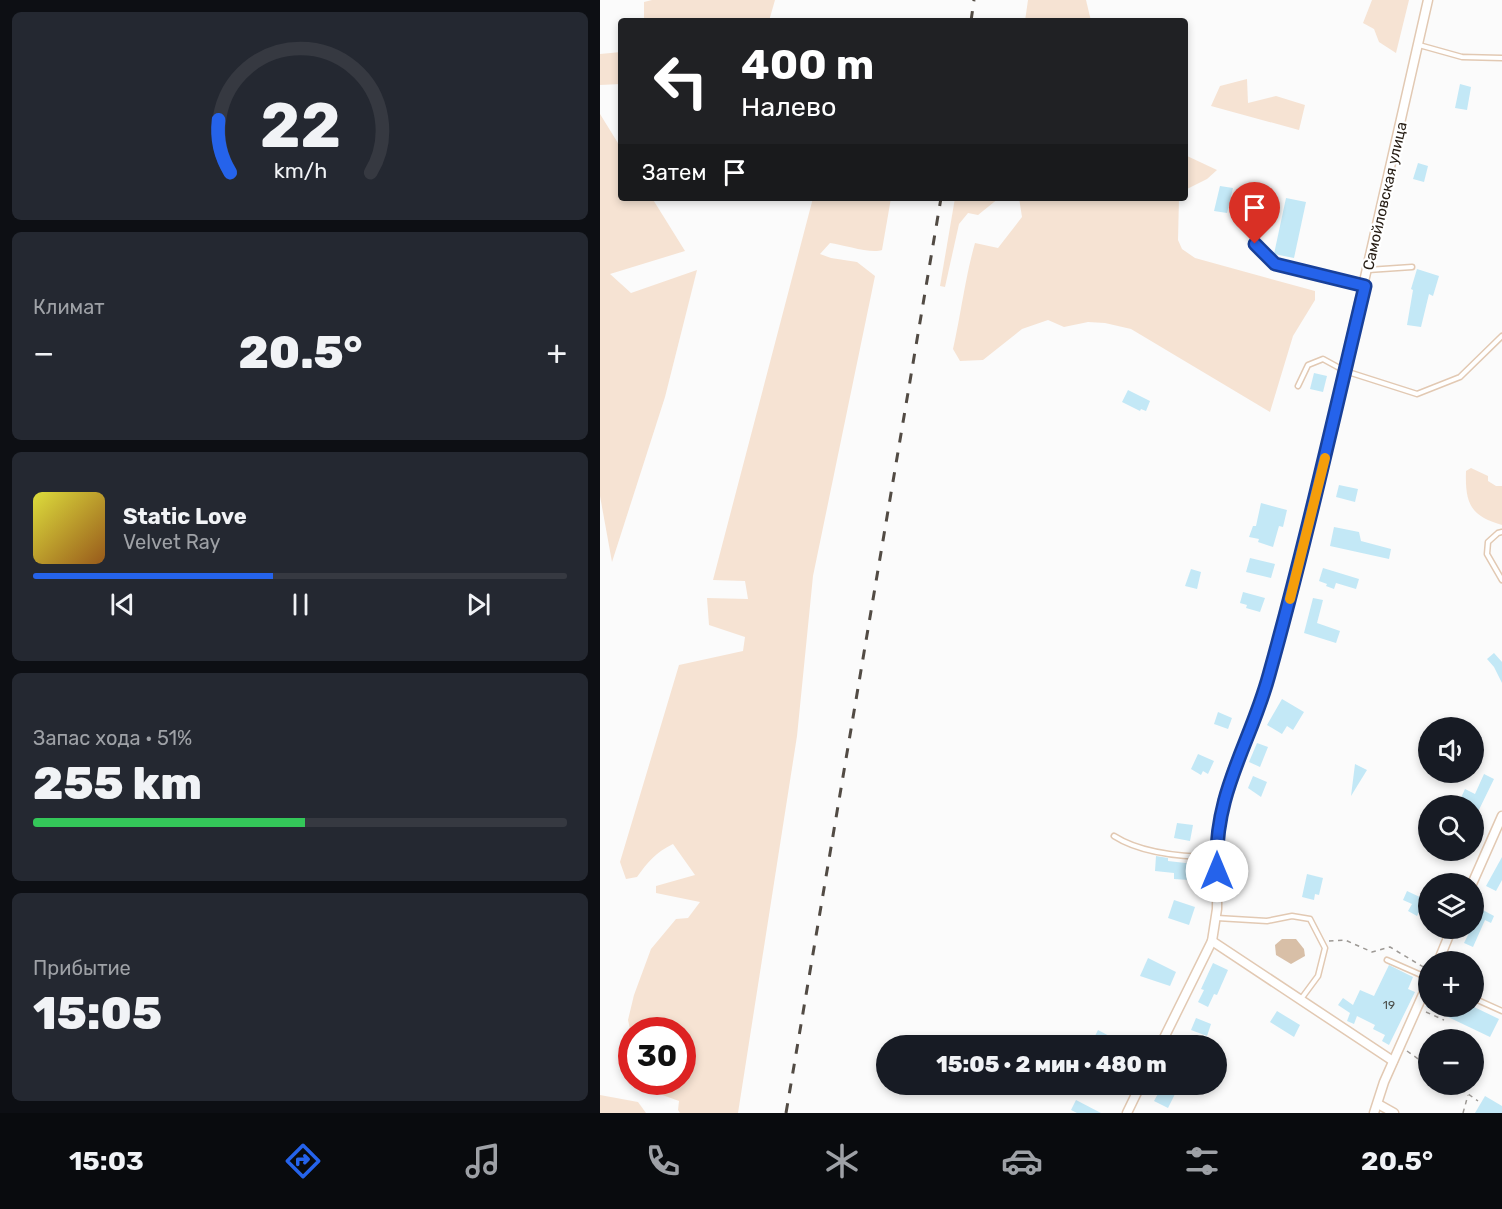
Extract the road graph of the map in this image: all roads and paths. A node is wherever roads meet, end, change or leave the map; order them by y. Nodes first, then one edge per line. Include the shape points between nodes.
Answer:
1 (1428, 0) edge
2 (1418, 45) junction
3 (1502, 58) edge
4 (1263, 201) dead end
5 (1412, 267) dead end
6 (1368, 270) junction
7 (1365, 286) junction
8 (1502, 336) edge
9 (1345, 371) junction
10 (1298, 386) dead end
11 (1502, 532) edge
12 (1502, 580) edge
13 (1502, 816) edge
14 (1114, 836) dead end
15 (1217, 856) junction
16 (1477, 873) edge
17 (1216, 918) junction
18 (1212, 940) junction
19 (1324, 942) junction
20 (1387, 960) dead end
21 (1418, 964) edge
22 (1418, 974) edge
23 (1300, 1000) junction
24 (1484, 1003) edge
25 (1417, 1008) joint
26 (1502, 1011) edge
27 (1444, 1020) dead end
28 (1165, 1035) edge
29 (1400, 1047) junction
30 (1418, 1059) edge
31 (1393, 1061) junction
32 (1136, 1095) edge
33 (1468, 1095) edge
34 (1469, 1095) edge
35 (1478, 1101) dead end
36 (1378, 1104) junction
37 (1127, 1113) edge
38 (1374, 1113) edge
39 (1394, 1113) edge
40 (1462, 1113) edge

1 - 2 street, Самойловская улица
2 - 3 lane via 1462,57
2 - 6 street, Самойловская улица
4 - 7 lane via 1255,244 1275,264
5 - 6 lane
6 - 7 street, Самойловская улица
7 - 9 street, Самойловская улица
8 - 9 lane via 1460,377 1417,394
9 - 10 lane via 1323,359 1308,364
9 - 15 street, Самойловская улица via 1298,572 1263,696 1223,800
11 - 12 lane via 1488,542 1487,554
13 - 16 street
14 - 15 lane via 1126,844 1164,853
15 - 17 street, Самойловская улица
17 - 18 street, Самойловская улица
17 - 19 lane via 1267,921 1292,916 1310,920
18 - 23 street
18 - 28 street, Самойловская улица
19 - 21 path via 1345,940 1372,952 1390,947
19 - 23 lane via 1318,976
20 - 22 lane
23 - 31 street
24 - 26 lane
25 - 27 path
25 - 29 street
29 - 30 path
29 - 31 street
31 - 36 street
32 - 37 street
33 - 40 path
34 - 35 path
36 - 38 street
36 - 39 street

